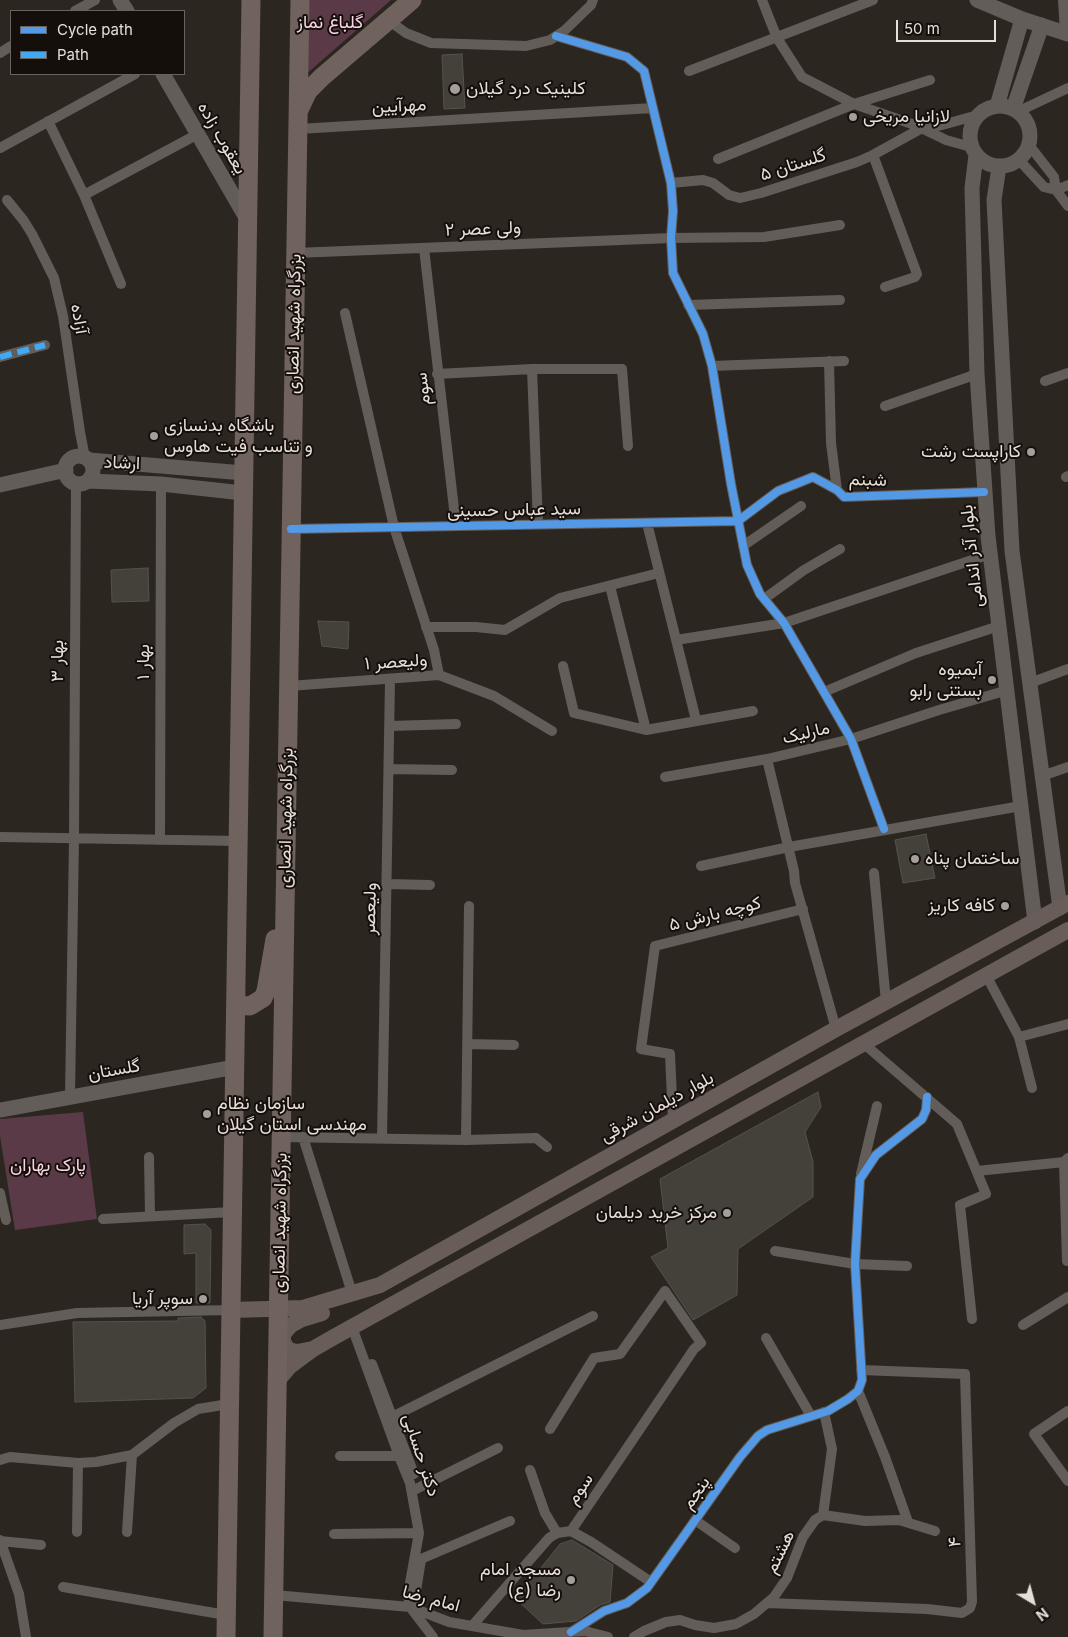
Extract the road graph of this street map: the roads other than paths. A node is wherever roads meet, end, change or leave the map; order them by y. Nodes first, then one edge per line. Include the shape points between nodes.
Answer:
1 (95, 0) edge
2 (251, 0) edge
3 (300, 0) edge
4 (412, 0) edge
5 (593, 0) edge
6 (762, 0) edge
7 (873, 0) edge
8 (977, 0) edge
9 (1064, 0) edge
10 (77, 10) edge
11 (1022, 19) junction
12 (388, 20) junction
13 (1042, 25) junction
14 (1067, 34) edge
15 (556, 36) junction
16 (777, 38) junction
17 (689, 71) dead end
18 (133, 75) edge
19 (164, 75) edge
20 (930, 80) dead end
21 (1068, 88) edge
22 (854, 104) junction
23 (997, 106) junction
24 (653, 108) junction
25 (1015, 110) junction
26 (978, 115) junction
27 (48, 121) junction
28 (298, 121) junction
29 (922, 128) junction
30 (198, 134) junction
31 (1029, 145) junction
32 (0, 148) edge
33 (974, 151) junction
34 (873, 155) junction
35 (718, 159) dead end
36 (1019, 160) junction
37 (999, 166) junction
38 (671, 183) junction
39 (1068, 185) edge
40 (1056, 190) junction
41 (84, 195) junction
42 (7, 200) dead end
43 (1068, 206) edge
44 (248, 221) junction
45 (840, 225) dead end
46 (671, 238) junction
47 (424, 248) junction
48 (296, 253) junction
49 (121, 284) dead end
50 (885, 287) dead end
51 (840, 300) dead end
52 (688, 306) junction
53 (345, 313) dead end
54 (45, 345) dead end
55 (0, 357) edge
56 (829, 361) junction
57 (844, 361) dead end
58 (712, 366) junction
59 (532, 369) junction
60 (1068, 373) edge
61 (438, 374) junction
62 (978, 374) junction
63 (1045, 382) dead end
64 (884, 406) dead end
65 (628, 446) dead end
66 (87, 459) junction
67 (66, 470) junction
68 (244, 473) junction
69 (82, 482) junction
70 (161, 484) junction
71 (0, 485) edge
72 (837, 490) junction
73 (1009, 490) junction
74 (984, 492) junction
75 (243, 493) junction
76 (801, 506) dead end
77 (738, 521) junction
78 (646, 523) junction
79 (538, 524) junction
80 (456, 526) junction
81 (394, 527) junction
82 (291, 529) junction
83 (743, 546) junction
84 (840, 549) dead end
85 (990, 554) junction
86 (659, 573) junction
87 (610, 586) junction
88 (764, 599) junction
89 (784, 624) junction
90 (999, 626) junction
91 (426, 627) junction
92 (676, 640) junction
93 (563, 666) dead end
94 (1068, 669) edge
95 (439, 675) junction
96 (390, 680) junction
97 (1030, 682) junction
98 (289, 686) junction
99 (1008, 690) junction
100 (824, 692) junction
101 (753, 710) dead end
102 (696, 720) junction
103 (456, 724) dead end
104 (390, 726) junction
105 (646, 730) junction
106 (552, 731) dead end
107 (851, 739) junction
108 (767, 760) junction
109 (1068, 767) edge
110 (389, 769) junction
111 (452, 770) dead end
112 (1042, 776) junction
113 (665, 777) dead end
114 (1021, 806) junction
115 (884, 829) junction
116 (0, 837) edge
117 (74, 838) junction
118 (160, 840) junction
119 (238, 842) junction
120 (789, 847) junction
121 (1054, 858) junction
122 (1029, 863) junction
123 (701, 866) dead end
124 (874, 873) dead end
125 (286, 880) junction
126 (387, 884) junction
127 (430, 885) dead end
128 (469, 906) dead end
129 (1064, 906) edge
130 (803, 909) junction
131 (1035, 922) junction
132 (1068, 930) edge
133 (1042, 944) junction
134 (986, 975) junction
135 (886, 1002) junction
136 (236, 1005) junction
137 (1068, 1024) edge
138 (836, 1029) junction
139 (1019, 1037) junction
140 (863, 1043) junction
141 (467, 1044) junction
142 (514, 1045) dead end
143 (235, 1067) junction
144 (1032, 1088) dead end
145 (70, 1097) junction
146 (927, 1097) junction
147 (877, 1106) dead end
148 (0, 1110) edge
149 (673, 1121) junction
150 (281, 1137) junction
151 (303, 1137) junction
152 (382, 1138) junction
153 (466, 1140) junction
154 (547, 1147) dead end
155 (149, 1157) dead end
156 (1066, 1160) edge
157 (977, 1171) junction
158 (860, 1179) junction
159 (0, 1193) edge
160 (232, 1212) junction
161 (150, 1216) junction
162 (103, 1219) dead end
163 (6, 1220) dead end
164 (775, 1251) dead end
165 (1067, 1261) edge
166 (855, 1264) junction
167 (907, 1266) dead end
168 (380, 1285) junction
169 (352, 1292) junction
170 (1068, 1297) edge
171 (278, 1308) junction
172 (231, 1310) junction
173 (593, 1316) dead end
174 (972, 1319) dead end
175 (0, 1325) edge
176 (354, 1325) junction
177 (1023, 1325) dead end
178 (766, 1338) dead end
179 (313, 1349) junction
180 (861, 1370) junction
181 (277, 1382) junction
182 (858, 1391) junction
183 (229, 1404) junction
184 (1068, 1411) edge
185 (824, 1412) junction
186 (812, 1416) junction
187 (392, 1417) junction
188 (550, 1428) dead end
189 (498, 1448) dead end
190 (132, 1455) junction
191 (340, 1456) dead end
192 (399, 1456) junction
193 (0, 1460) edge
194 (78, 1463) junction
195 (530, 1470) dead end
196 (1068, 1481) edge
197 (415, 1490) junction
198 (823, 1515) junction
199 (695, 1520) junction
200 (510, 1521) dead end
201 (908, 1522) junction
202 (571, 1531) junction
203 (935, 1531) dead end
204 (77, 1532) dead end
205 (127, 1532) dead end
206 (419, 1533) junction
207 (557, 1533) junction
208 (334, 1534) dead end
209 (0, 1540) edge
210 (41, 1545) dead end
211 (735, 1548) dead end
212 (421, 1559) junction
213 (651, 1582) junction
214 (63, 1587) dead end
215 (274, 1595) junction
216 (767, 1603) junction
217 (410, 1607) junction
218 (226, 1616) junction
219 (472, 1626) junction
220 (571, 1632) junction
221 (525, 1636) edge
222 (26, 1637) edge
223 (226, 1637) edge
224 (273, 1637) edge
225 (433, 1637) edge
226 (608, 1637) edge
227 (634, 1637) edge

1 - 10 street
2 - 44 highway
3 - 28 highway, بزرگراه شهید انصاری
4 - 12 highway
5 - 15 street
6 - 16 street
7 - 16 street
8 - 11 main road
9 - 14 street
11 - 13 main road
11 - 23 main road
12 - 15 street via 406,33 431,43 526,46
12 - 28 highway via 320,79 304,98
13 - 14 main road
13 - 25 main road
15 - 24 street via 627,57 637,64 644,71
16 - 17 street
16 - 22 street via 802,77
18 - 27 street
19 - 30 main road, یعقوب زاده
20 - 22 street
21 - 25 street
22 - 29 street
22 - 35 street
23 - 25 main road
23 - 26 main road
24 - 28 street, مهرآیین
24 - 38 street
25 - 31 main road via 1028,124
26 - 29 street
26 - 33 main road via 970,134
27 - 32 street
27 - 41 street
28 - 48 highway, بزرگراه شهید انصاری
29 - 33 street
29 - 34 street, گلستان ۵
30 - 41 street
30 - 44 main road, یعقوب زاده
31 - 36 main road
31 - 40 street via 1054,177
33 - 37 main road via 982,161
33 - 62 main road, بلوار آذر اندامی via 972,188
34 - 38 street, گلستان ۵ via 740,198 703,180
34 - 50 street via 917,274
36 - 37 main road
36 - 40 street via 1044,187
37 - 73 main road via 994,200
38 - 46 street
39 - 40 street
40 - 43 street
41 - 49 street
42 - 66 street, آزاده via 28,227 54,278 64,316 80,432
44 - 68 highway
45 - 46 street, ولی عصر ۲ via 764,237
46 - 47 street, ولی عصر ۲
46 - 52 street via 673,273
47 - 48 street, ولی عصر ۲
47 - 61 street, سوم
48 - 82 highway, بزرگراه شهید انصاری
51 - 52 street
52 - 58 street via 703,334
53 - 81 street
54 - 55 street
56 - 57 street
56 - 58 street
56 - 72 street
58 - 77 street
59 - 61 street
59 - 65 street via 622,369
59 - 79 street
60 - 63 street
61 - 80 street, سوم
62 - 64 street
62 - 74 main road, بلوار آذر اندامی
66 - 67 main road via 81,456 72,458
66 - 68 main road, ارشاد
66 - 69 main road via 93,468 91,477
67 - 69 main road via 68,478
67 - 71 main road
68 - 75 highway
69 - 70 main road, ارشاد
69 - 117 street, بهار ۳
70 - 75 main road, ارشاد
70 - 118 street, بهار ۱
72 - 74 street, شبنم via 844,497 852,498
72 - 77 street, شبنم via 813,477 778,491
73 - 74 main road
73 - 97 main road via 1012,551
74 - 85 main road, بلوار آذر اندامی
75 - 119 highway
76 - 83 street
77 - 78 street, سید عباس حسینی
77 - 83 street
78 - 79 street, سید عباس حسینی
78 - 86 street
79 - 80 street, سید عباس حسینی
80 - 81 street, سید عباس حسینی
81 - 82 street, سید عباس حسینی
81 - 91 street
82 - 98 highway, بزرگراه شهید انصاری
83 - 88 street via 747,565
84 - 88 street
85 - 89 street
85 - 90 main road, بلوار آذر اندامی
86 - 87 street
86 - 92 street
87 - 91 street via 560,598 505,630
87 - 105 street
88 - 89 street
89 - 92 street
89 - 100 street
90 - 99 main road, بلوار آذر اندامی
90 - 100 street via 916,653
91 - 95 street
92 - 102 street
93 - 105 street via 574,713
94 - 97 street
95 - 96 street, ولیعصر ۱
95 - 106 street, ولیعصر ۱ via 494,696
96 - 98 street, ولیعصر ۱
96 - 104 street, ولیعصر
97 - 112 main road
98 - 125 highway, بزرگراه شهید انصاری
99 - 107 street, مارلیک
99 - 114 main road, بلوار آذر اندامی
100 - 107 street
101 - 102 street
102 - 105 street
103 - 104 street
104 - 110 street, ولیعصر
107 - 108 street, مارلیک
107 - 115 street
108 - 113 street, مارلیک
108 - 120 street
109 - 112 street
110 - 111 street
110 - 126 street, ولیعصر
112 - 121 main road
114 - 115 street
114 - 122 main road, بلوار آذر اندامی
115 - 120 street
116 - 117 street
117 - 118 street
117 - 145 street, بهار ۳
118 - 119 street
119 - 136 highway
120 - 123 street
120 - 130 street
121 - 122 main road via 1046,866 1038,868
121 - 129 main road
122 - 131 main road, بلوار آذر اندامی
124 - 135 street
125 - 136 highway via 265,994 254,1005
125 - 150 highway, بزرگراه شهید انصاری
126 - 127 street
126 - 152 street, ولیعصر
128 - 141 street
129 - 131 main road, بلوار دیلمان شرقی
129 - 133 main road via 1060,923
130 - 138 street
130 - 149 street, کوچه بارش ۵ via 655,946 641,1049 670,1054
131 - 135 main road, بلوار دیلمان شرقی
132 - 133 main road
133 - 134 main road
134 - 139 street
134 - 140 main road
135 - 138 main road, بلوار دیلمان شرقی
136 - 143 highway
137 - 139 street
138 - 140 main road
138 - 149 main road, بلوار دیلمان شرقی
139 - 144 street
140 - 146 street
140 - 176 main road
141 - 142 street
141 - 153 street
143 - 145 main road, گلستان
143 - 160 highway
145 - 148 main road, گلستان
146 - 157 street via 957,1124
146 - 158 street via 922,1118 876,1155
147 - 158 street
149 - 168 main road, بلوار دیلمان شرقی
150 - 151 street
150 - 171 highway, بزرگراه شهید انصاری
151 - 152 street
151 - 169 street
152 - 153 street
153 - 154 street via 536,1138
155 - 161 street
156 - 157 street
156 - 165 street
157 - 174 street via 986,1194 960,1205
158 - 166 street
159 - 163 street
160 - 161 street
160 - 172 highway
161 - 162 street
164 - 166 street
166 - 167 street
166 - 180 street
168 - 169 main road, بلوار دیلمان شرقی
168 - 179 main road via 350,1302 285,1330 283,1342 288,1350
169 - 171 main road, بلوار دیلمان شرقی via 303,1308
170 - 177 street
171 - 172 main road, بلوار دیلمان شرقی
171 - 181 highway, بزرگراه شهید انصاری
172 - 175 street via 77,1313
172 - 183 highway
173 - 187 street
176 - 179 main road
176 - 187 street, دکتر حسابی
176 - 192 street, دکتر حسابی
178 - 186 street
179 - 181 main road via 290,1366
180 - 182 street
180 - 216 street, ۴ via 965,1374 970,1608 962,1613
181 - 215 highway, بزرگراه شهید انصاری
182 - 185 street, پنجم
182 - 201 street via 886,1457
183 - 190 street via 198,1409
183 - 218 highway
184 - 196 street via 1034,1434
185 - 186 street, پنجم
185 - 198 street via 832,1449
186 - 199 street, پنجم via 767,1430 758,1436
187 - 197 street, دکتر حسابی
188 - 202 street, سوم via 594,1358 620,1354 665,1292 701,1343
189 - 197 street
190 - 194 street
190 - 205 street
191 - 192 street
192 - 197 street, دکتر حسابی
193 - 194 street via 10,1457
194 - 204 street
195 - 207 street via 545,1513
197 - 206 street, دکتر حسابی
197 - 212 street, دکتر حسابی via 425,1533
198 - 201 street via 865,1521
198 - 216 street, هشتم via 815,1520 804,1537 787,1578
199 - 211 street
199 - 213 street, پنجم
200 - 212 street
201 - 203 street
202 - 207 street, سوم
202 - 213 street
206 - 208 street
206 - 217 street, دکتر حسابی via 408,1594
207 - 219 street via 549,1538
209 - 210 street
209 - 222 street via 19,1594
212 - 217 street, دکتر حسابی via 416,1597
213 - 220 street, پنجم via 627,1603 604,1611
214 - 218 street
215 - 217 street, امام رضا
215 - 224 highway, بزرگراه شهید انصاری
216 - 227 street, هشتم via 736,1624 714,1628 680,1620 666,1622
217 - 219 street, امام رضا via 449,1622
217 - 225 street
218 - 223 highway
219 - 221 street, امام رضا
220 - 221 street, امام رضا
220 - 226 street, امام رضا via 586,1631

